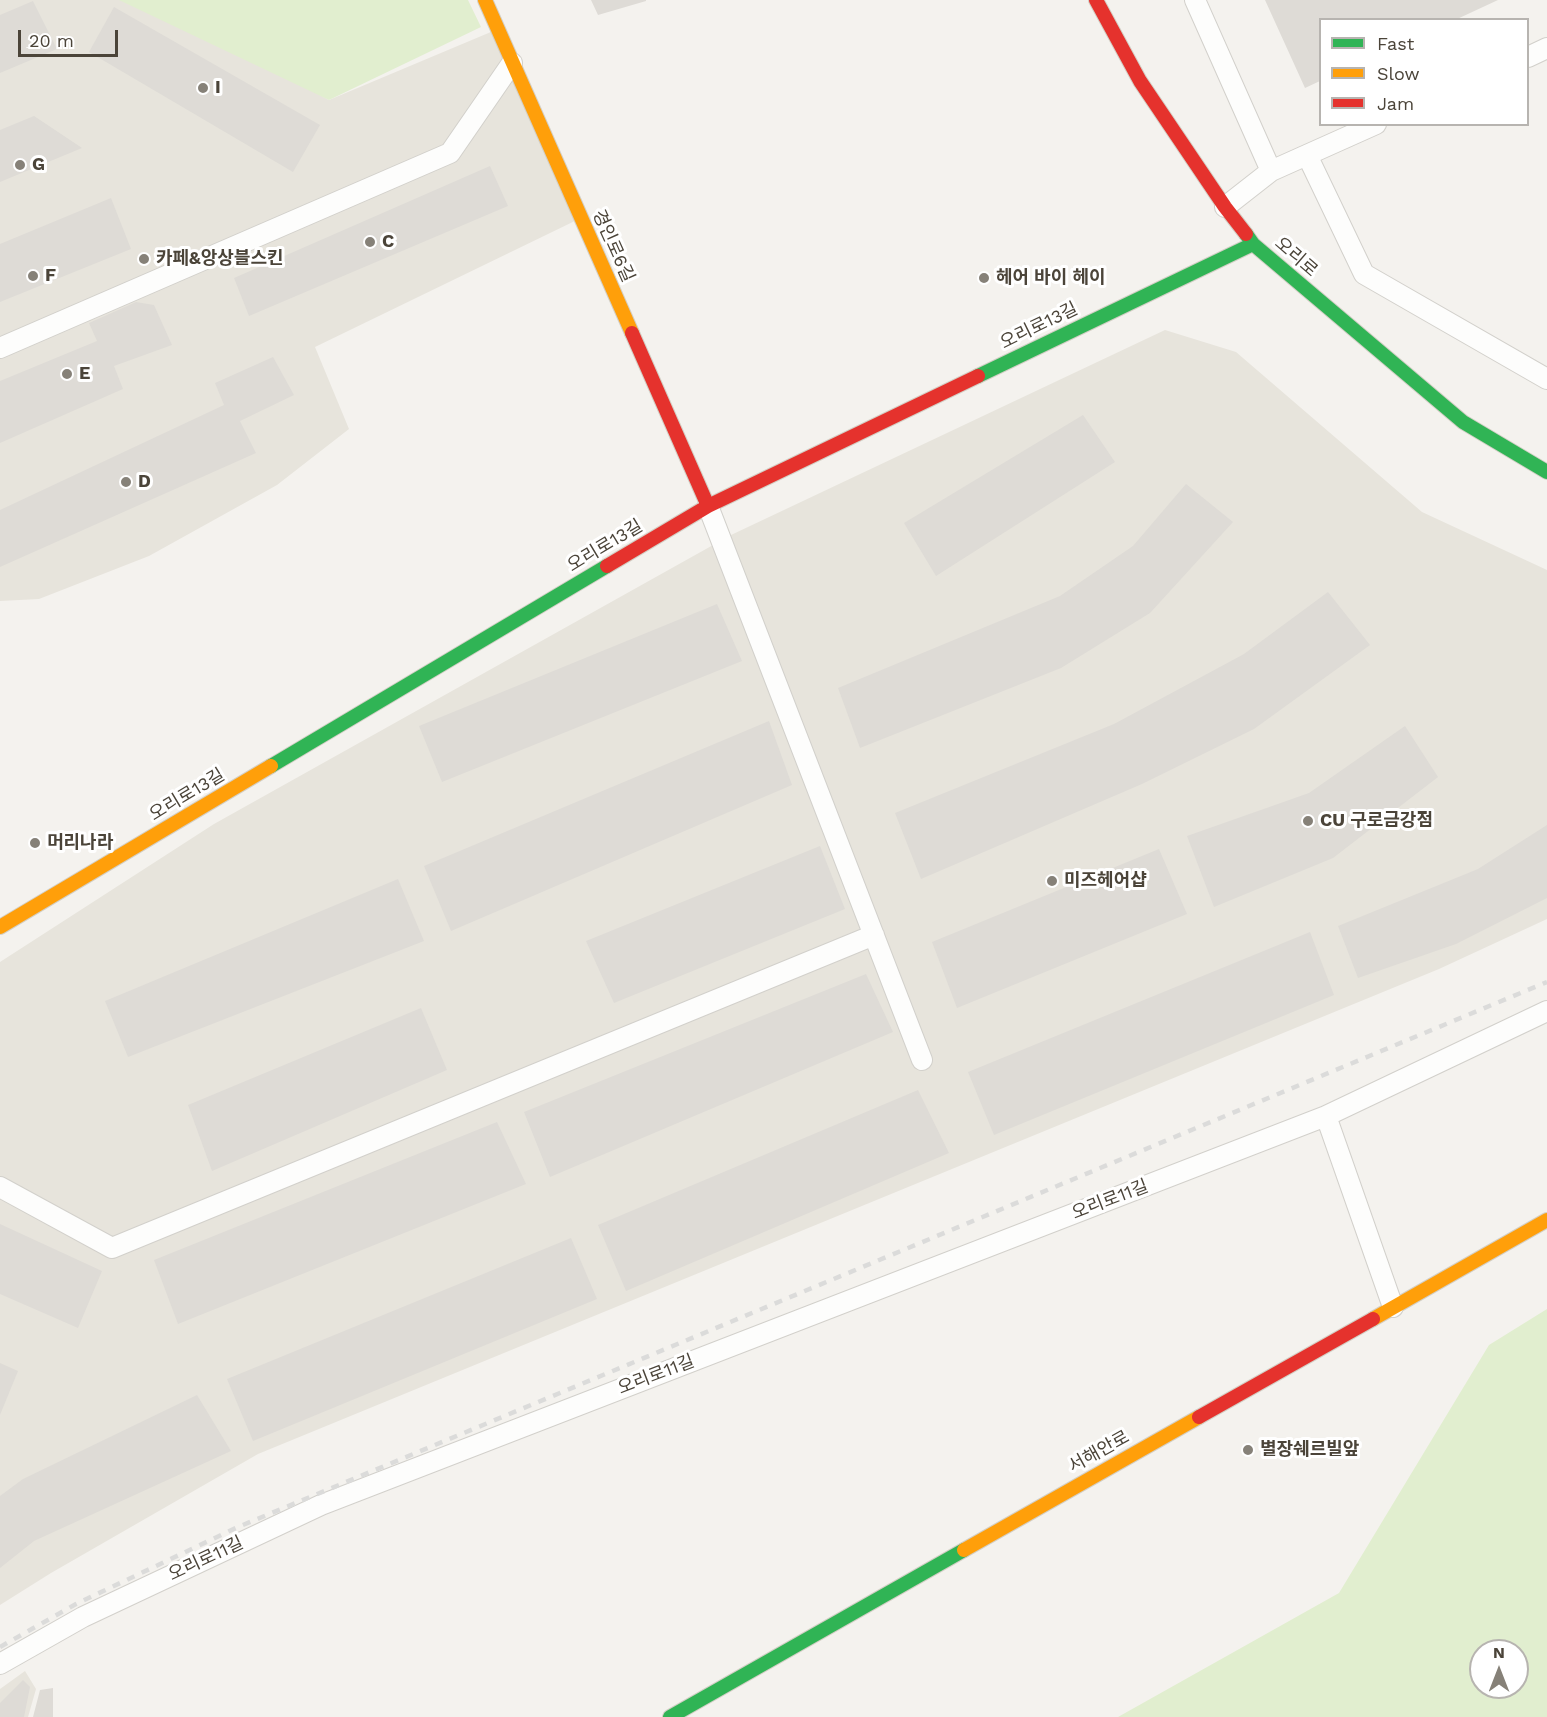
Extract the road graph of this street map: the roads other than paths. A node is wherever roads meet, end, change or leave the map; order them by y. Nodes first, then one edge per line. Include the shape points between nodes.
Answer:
1 (485, 0) edge
2 (1096, 0) edge
3 (1195, 0) edge
4 (1547, 48) edge
5 (1529, 56) edge
6 (512, 63) junction
7 (1372, 126) edge
8 (1307, 155) junction
9 (1271, 171) junction
10 (1225, 207) junction
11 (1253, 244) junction
12 (0, 348) edge
13 (1547, 379) edge
14 (1547, 472) edge
15 (708, 506) junction
16 (0, 927) edge
17 (874, 935) junction
18 (1547, 1011) edge
19 (922, 1060) dead end
20 (1326, 1116) junction
21 (0, 1187) edge
22 (1547, 1220) edge
23 (1393, 1307) junction
24 (0, 1664) edge
25 (670, 1717) edge

1 - 6 street, 경인로6길
2 - 10 street, 오리로 via 1140,81
3 - 9 lane
4 - 5 lane
6 - 12 lane via 450,153
6 - 15 street, 경인로6길
7 - 8 lane
8 - 9 lane
8 - 13 lane via 1364,274
9 - 10 lane
10 - 11 street, 오리로
11 - 14 street, 오리로 via 1463,422
11 - 15 street, 오리로13길
15 - 16 street, 오리로13길
15 - 17 lane
17 - 19 lane
17 - 21 lane via 112,1248
18 - 20 lane, 오리로11길
20 - 23 lane
20 - 24 lane, 오리로11길 via 321,1505 83,1617
22 - 23 street, 서해안로
23 - 25 street, 서해안로

